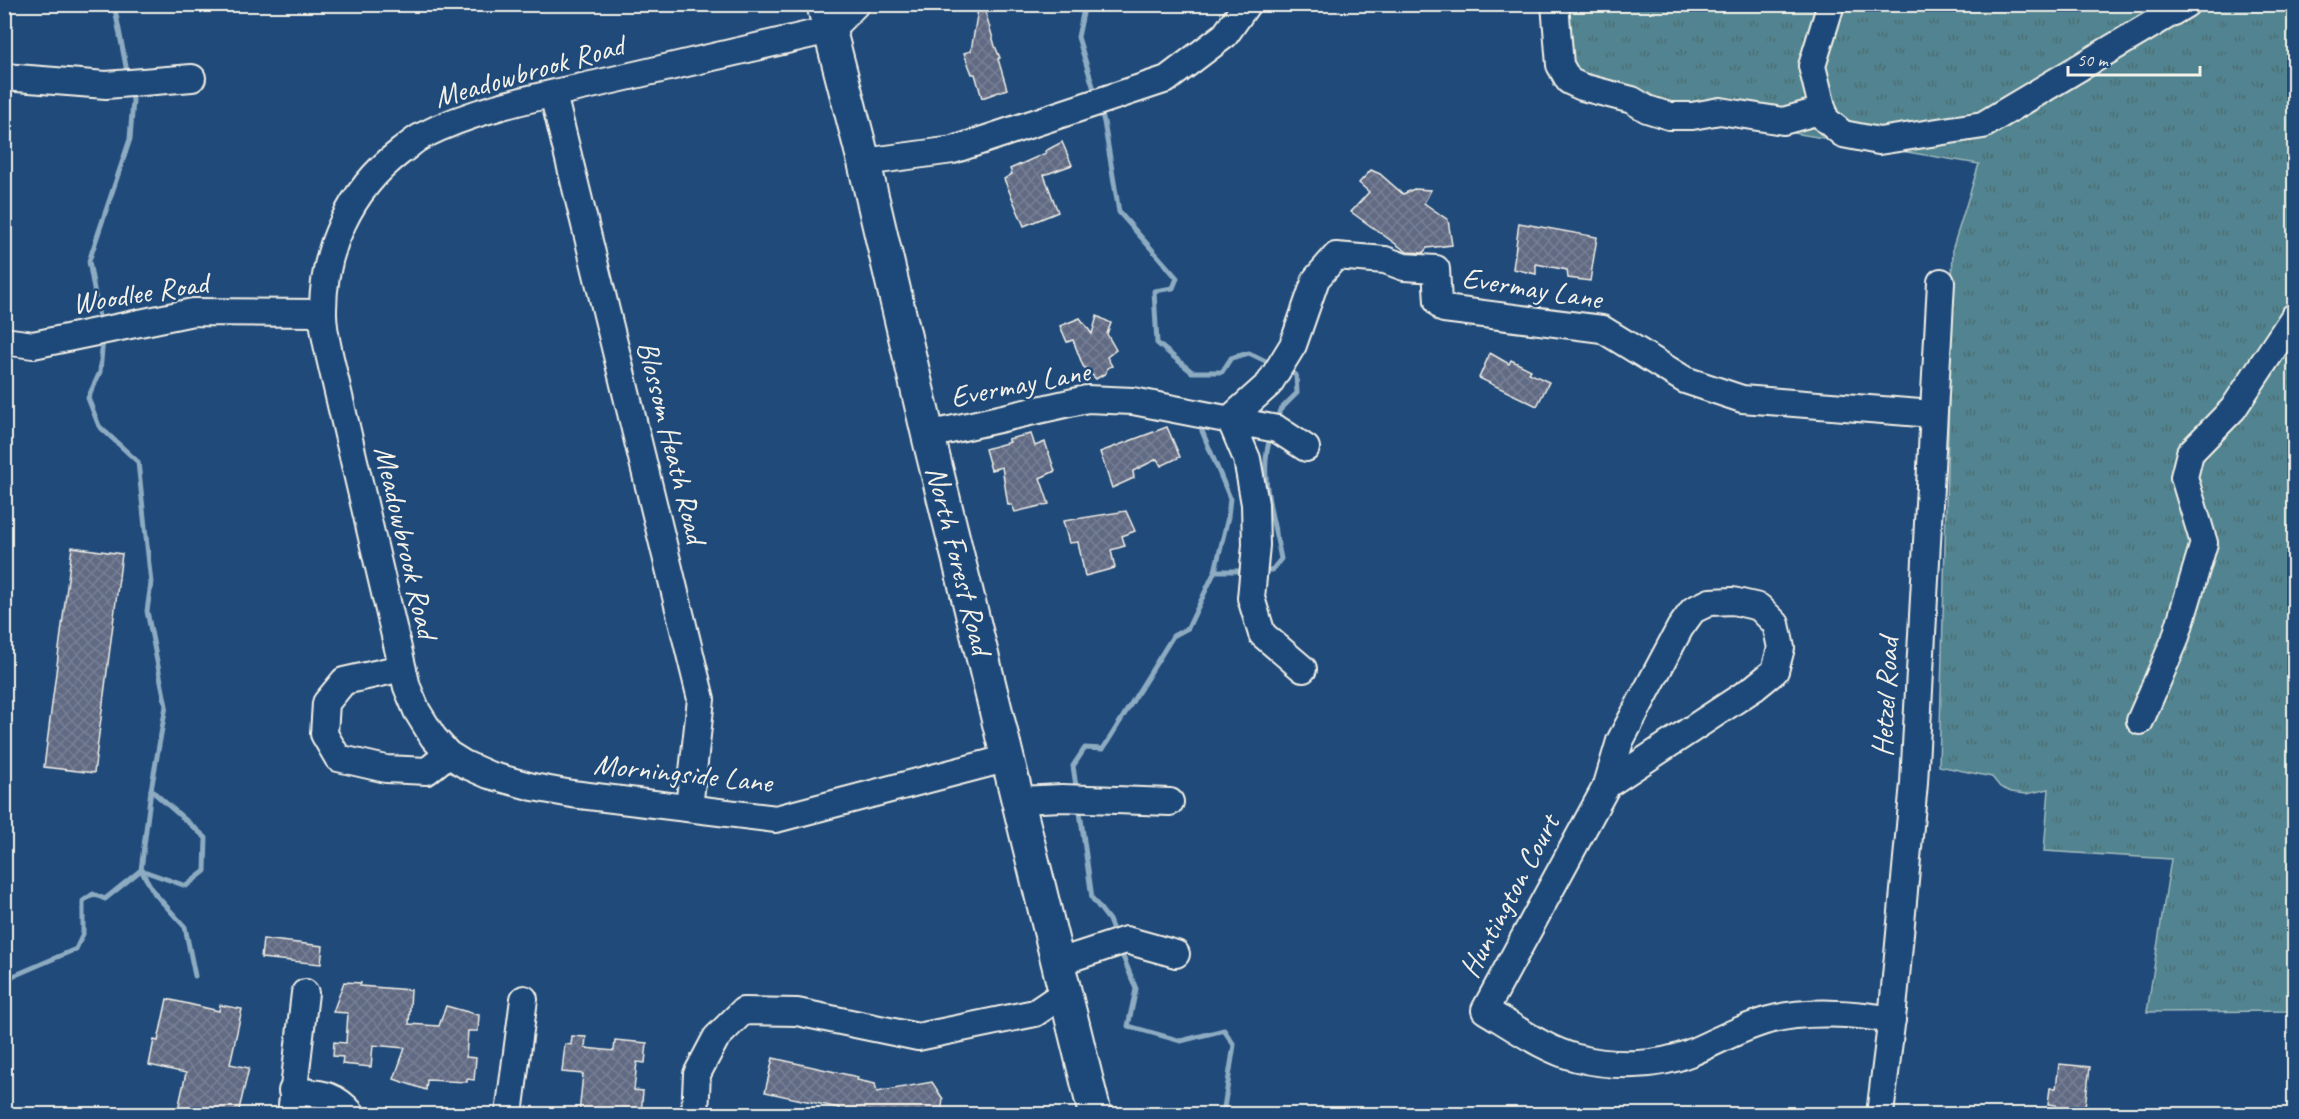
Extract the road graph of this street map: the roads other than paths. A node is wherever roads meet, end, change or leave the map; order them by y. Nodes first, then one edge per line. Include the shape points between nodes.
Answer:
1 (856, 4) edge
2 (1248, 4) edge
3 (1555, 4) edge
4 (1831, 4) edge
5 (2186, 4) edge
6 (827, 17) edge
7 (4, 77) edge
8 (192, 78) dead end
9 (553, 94) junction
10 (1823, 110) junction
11 (864, 162) junction
12 (1941, 282) dead end
13 (323, 313) junction
14 (2295, 317) edge
15 (4, 341) edge
16 (1933, 414) junction
17 (1230, 419) junction
18 (928, 435) junction
19 (1306, 448) dead end
20 (402, 668) junction
21 (1303, 669) dead end
22 (2140, 721) dead end
23 (448, 754) junction
24 (1009, 758) junction
25 (1606, 785) junction
26 (1019, 800) junction
27 (1170, 802) dead end
28 (689, 808) junction
29 (1176, 954) dead end
30 (1059, 962) junction
31 (1066, 992) junction
32 (304, 993) dead end
33 (524, 999) dead end
34 (1892, 1020) junction
35 (292, 1103) edge
36 (352, 1114) edge
37 (509, 1114) edge
38 (695, 1114) edge
39 (1095, 1114) edge
40 (1881, 1114) edge

1 - 6 street
2 - 11 street via 1225,35 1167,79 953,150
3 - 10 street via 1560,65 1569,81 1582,87 1632,100 1669,116 1720,111 1783,121
4 - 10 street via 1812,66
5 - 10 street via 1983,125 1879,141 1843,134 1825,119
6 - 9 street, Meadowbrook Road
6 - 11 main road, North Forest Road
7 - 8 street via 106,85
9 - 13 street, Meadowbrook Road via 467,117 420,137 372,176 338,230 330,254
9 - 28 street, Blossom Heath Road via 701,699
11 - 18 main road, North Forest Road
12 - 16 street, Hetzel Road
13 - 15 street, Woodlee Road via 193,312 33,345
13 - 20 street, Meadowbrook Road
14 - 22 street via 2233,409 2190,453 2184,477 2204,543 2175,640
16 - 17 street, Evermay Lane via 1742,399 1685,380 1602,329 1444,309 1438,302 1436,269 1336,256 1316,279 1293,345 1269,384
16 - 34 street, Hetzel Road via 1914,783
17 - 18 street, Evermay Lane via 1133,401 1088,399
17 - 19 street, Evermay Lane via 1276,429
17 - 21 street via 1247,459 1254,504 1256,545 1251,598 1262,634
18 - 24 main road, North Forest Road
20 - 23 street, Morningside Lane via 417,711
20 - 23 street via 344,681 326,703 324,734 338,758 386,769 427,771
23 - 28 street, Morningside Lane via 489,775 533,787
24 - 26 main road, North Forest Road
24 - 28 street, Morningside Lane via 776,819
25 - 25 street, Huntington Court via 1775,671 1781,648 1776,624 1759,607 1733,600 1710,602 1693,610 1620,741
25 - 34 street, Huntington Court via 1485,1010 1574,1058 1626,1064 1687,1054 1747,1027 1790,1016
26 - 27 street
26 - 30 main road, North Forest Road
29 - 30 street via 1115,943
30 - 31 main road, North Forest Road
31 - 38 street via 1035,1013 918,1037 797,1012 743,1011 716,1038 697,1074
31 - 39 main road, North Forest Road
32 - 35 street
33 - 37 street
34 - 40 street, Hetzel Road
35 - 36 street via 330,1095

